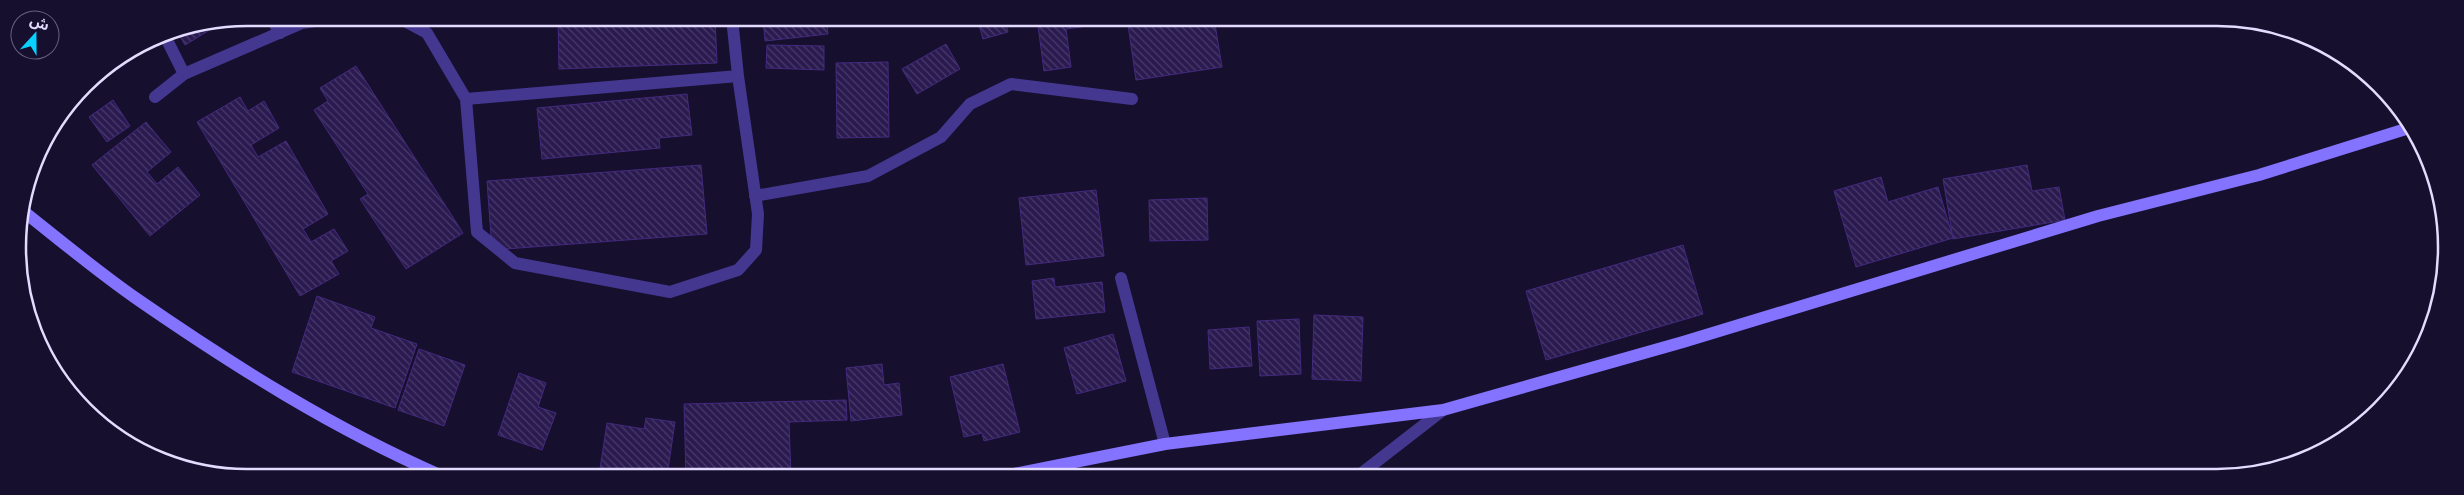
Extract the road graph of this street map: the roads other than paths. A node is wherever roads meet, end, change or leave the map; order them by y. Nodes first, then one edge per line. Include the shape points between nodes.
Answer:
1 (276, 26) edge
2 (295, 26) edge
3 (414, 26) edge
4 (733, 26) edge
5 (280, 33) junction
6 (168, 41) edge
7 (184, 74) junction
8 (738, 76) junction
9 (155, 98) dead end
10 (466, 99) junction
11 (1132, 99) dead end
12 (2403, 130) edge
13 (755, 196) junction
14 (29, 216) edge
15 (1121, 278) dead end
16 (1443, 410) junction
17 (1165, 444) junction
18 (426, 469) edge
19 (1039, 469) edge
20 (1367, 469) edge

1 - 5 street
2 - 5 street
3 - 10 street via 427,33
4 - 8 street
5 - 7 street
6 - 7 street
7 - 9 street
8 - 10 street
8 - 13 street
10 - 13 street via 477,232 515,263 670,292 738,270 756,250 758,214
11 - 13 street via 1011,84 970,104 941,137 868,176
12 - 16 main road via 2259,175 2098,216 1683,342
14 - 18 main road via 136,298 266,384 394,455
15 - 17 street
16 - 17 main road
16 - 20 street
17 - 19 main road

